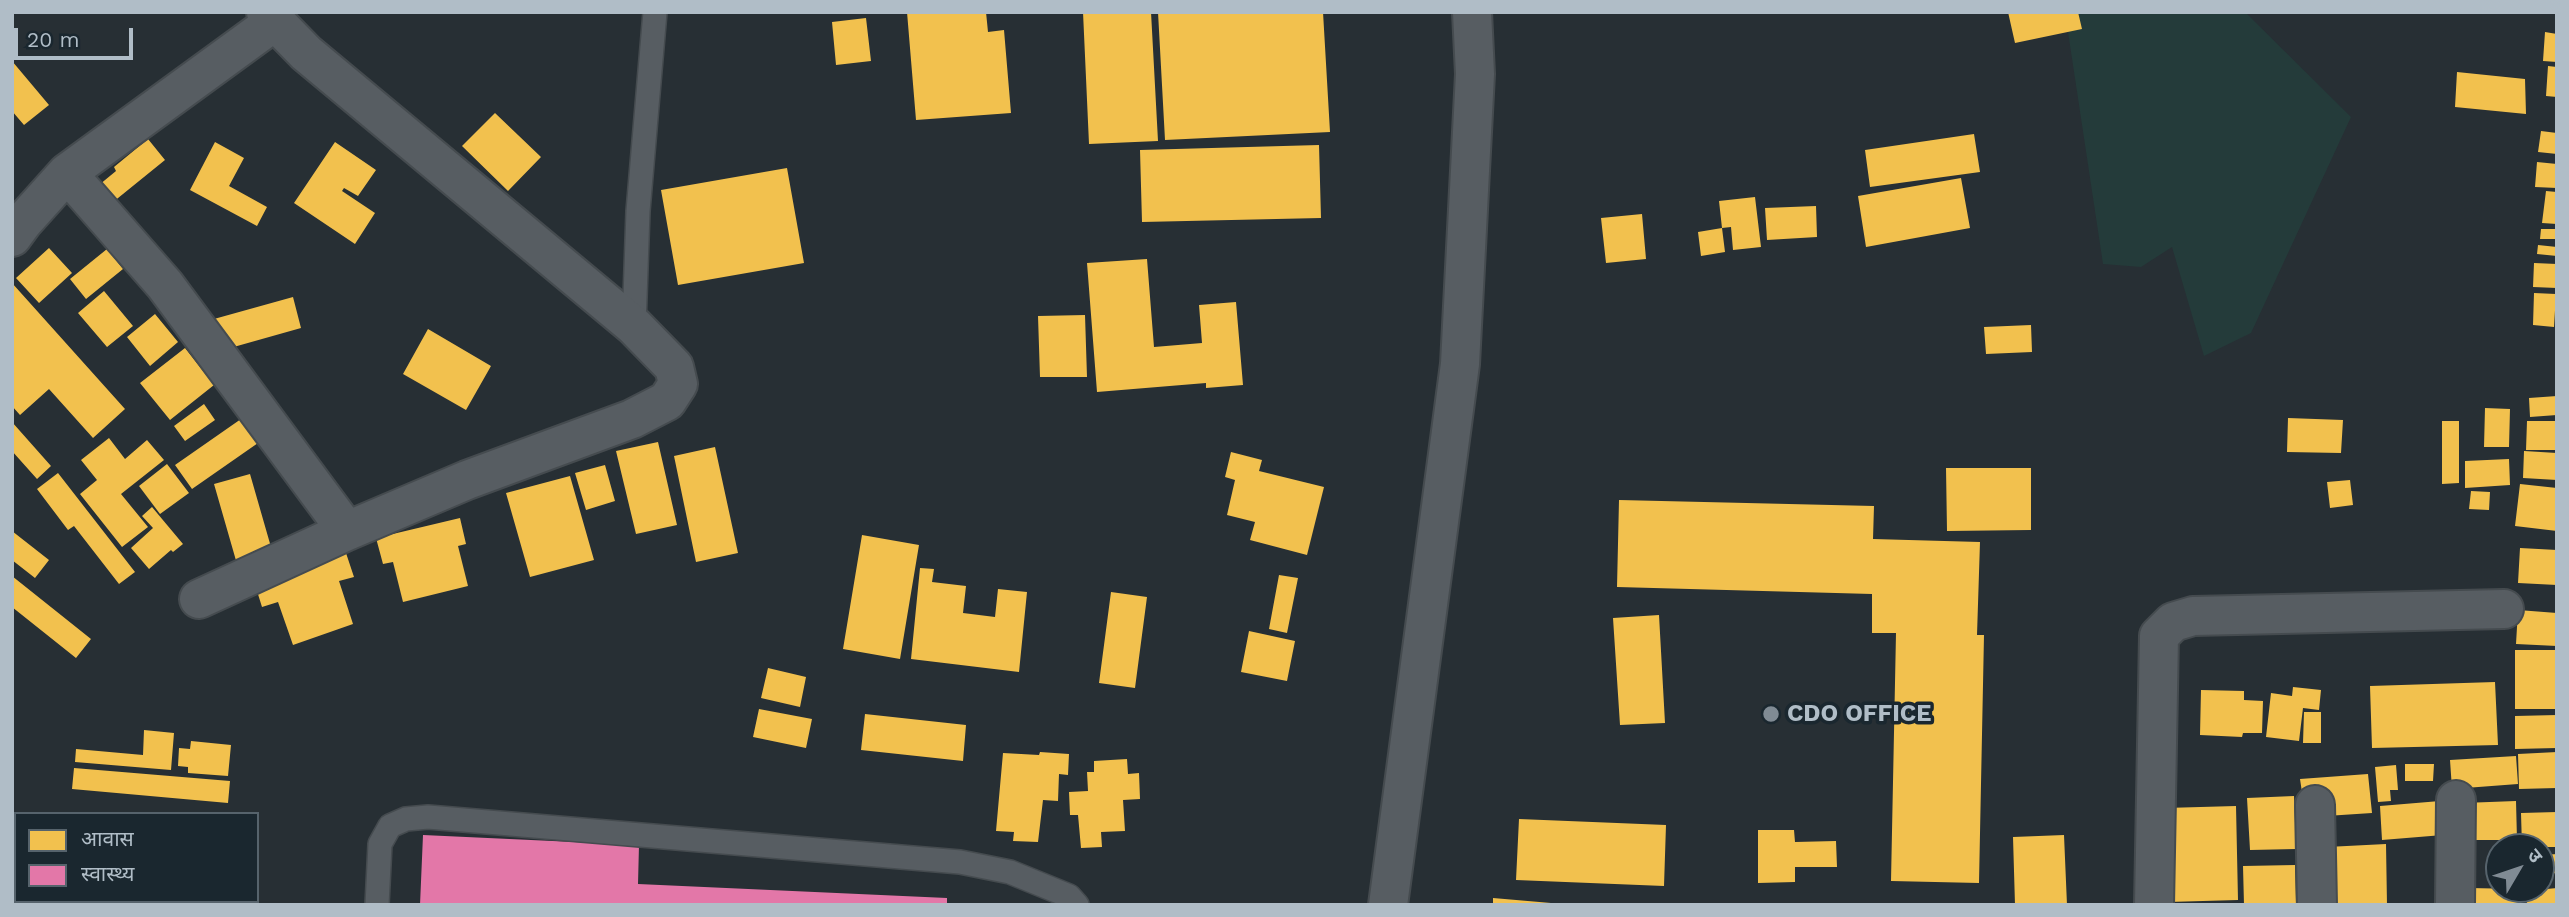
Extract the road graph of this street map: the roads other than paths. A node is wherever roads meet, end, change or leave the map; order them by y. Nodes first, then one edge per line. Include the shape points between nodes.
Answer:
1 (655, 12) edge
2 (1472, 12) edge
3 (270, 17) edge
4 (67, 173) junction
5 (12, 237) edge
6 (634, 326) junction
7 (347, 531) junction
8 (199, 599) dead end
9 (2504, 609) dead end
10 (2456, 800) dead end
11 (2315, 804) dead end
12 (1043, 896) edge
13 (377, 905) edge
14 (1077, 905) edge
15 (1388, 905) edge
16 (2154, 905) edge
17 (2317, 905) edge
18 (2455, 905) edge

1 - 6 lane via 638,211
2 - 15 street via 1475,74 1460,363
3 - 4 street
3 - 6 street via 306,53
4 - 5 street
4 - 7 street via 165,285
6 - 7 street via 674,367 678,384 667,401 632,419 467,480
7 - 8 street
9 - 16 street via 2193,616 2173,622 2159,636
10 - 18 street
11 - 17 street
12 - 13 lane via 1010,872 960,862 428,817 406,819 385,835 380,844
12 - 14 lane via 1069,895

